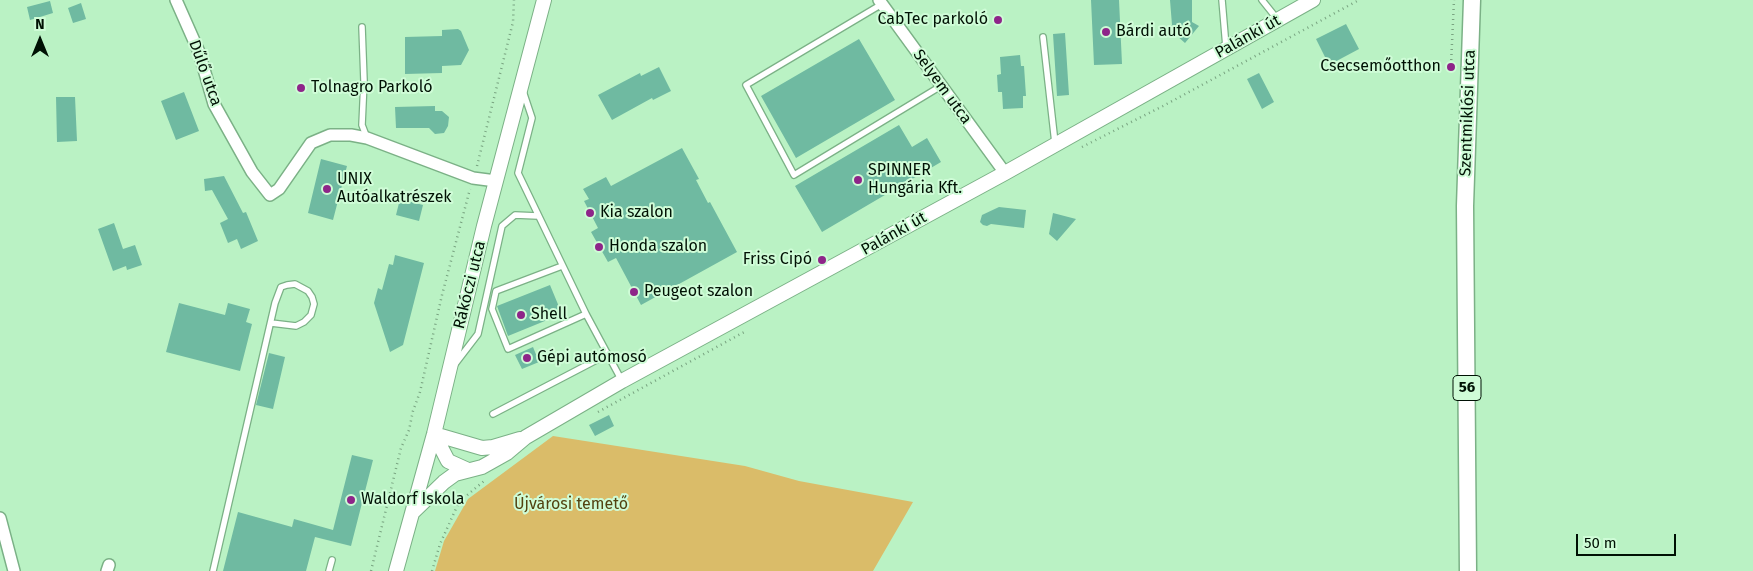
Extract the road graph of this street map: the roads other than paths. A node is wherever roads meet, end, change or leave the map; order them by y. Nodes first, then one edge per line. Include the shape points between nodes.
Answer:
1 (176, 0) edge
2 (544, 0) edge
3 (1222, 0) edge
4 (1262, 0) edge
5 (1313, 0) edge
6 (1465, 0) edge
7 (1472, 0) edge
8 (881, 2) edge
9 (1278, 20) junction
10 (1470, 21) junction
11 (362, 27) dead end
12 (1043, 37) dead end
13 (1226, 49) junction
14 (521, 86) junction
15 (941, 86) junction
16 (367, 138) junction
17 (1055, 145) junction
18 (1005, 173) junction
19 (496, 181) junction
20 (538, 216) junction
21 (562, 266) junction
22 (586, 314) junction
23 (271, 323) junction
24 (608, 354) junction
25 (449, 371) junction
26 (622, 381) junction
27 (493, 414) dead end
28 (434, 434) junction
29 (526, 437) junction
30 (468, 470) junction
31 (412, 513) junction
32 (0, 518) edge
33 (332, 560) dead end
34 (14, 571) edge
35 (213, 571) edge
36 (329, 571) edge
37 (396, 571) edge
38 (1468, 571) edge

1 - 16 street, Dűlő utca via 199,52 214,104 252,172 270,195 280,189 311,143 330,135
2 - 14 street, Rákóczi utca
3 - 13 lane
4 - 9 lane
5 - 9 street, Palánki út
6 - 10 main road, 56
7 - 10 main road, 56
8 - 15 street, Selyem utca
8 - 15 lane via 746,85 794,175
9 - 13 street, Palánki út
10 - 38 main road, Szentmiklósi utca / 56 via 1465,206
11 - 16 lane via 362,125
12 - 17 lane
13 - 17 street, Palánki út
14 - 19 street, Rákóczi utca
14 - 20 lane via 532,118 518,173
15 - 18 street, Selyem utca
16 - 19 street via 473,178
17 - 18 street, Palánki út
18 - 26 street, Palánki út
19 - 25 street, Rákóczi utca
20 - 21 lane
20 - 25 lane via 514,215 502,226 478,334
21 - 22 lane
21 - 22 lane via 496,292 492,309 508,349
22 - 24 lane
23 - 23 lane via 281,287 295,284 308,290 314,304 311,315 304,322 296,326
23 - 35 lane
24 - 26 lane
24 - 27 lane
25 - 28 street, Rákóczi utca
26 - 29 street, Palánki út
28 - 29 street, Palánki út via 482,448
28 - 30 street via 448,461
28 - 31 street, Rákóczi utca
29 - 30 street, Palánki út via 507,453 482,467
30 - 31 street, Palánki út via 444,482
31 - 37 street, Rákóczi utca
32 - 34 street
33 - 36 lane

